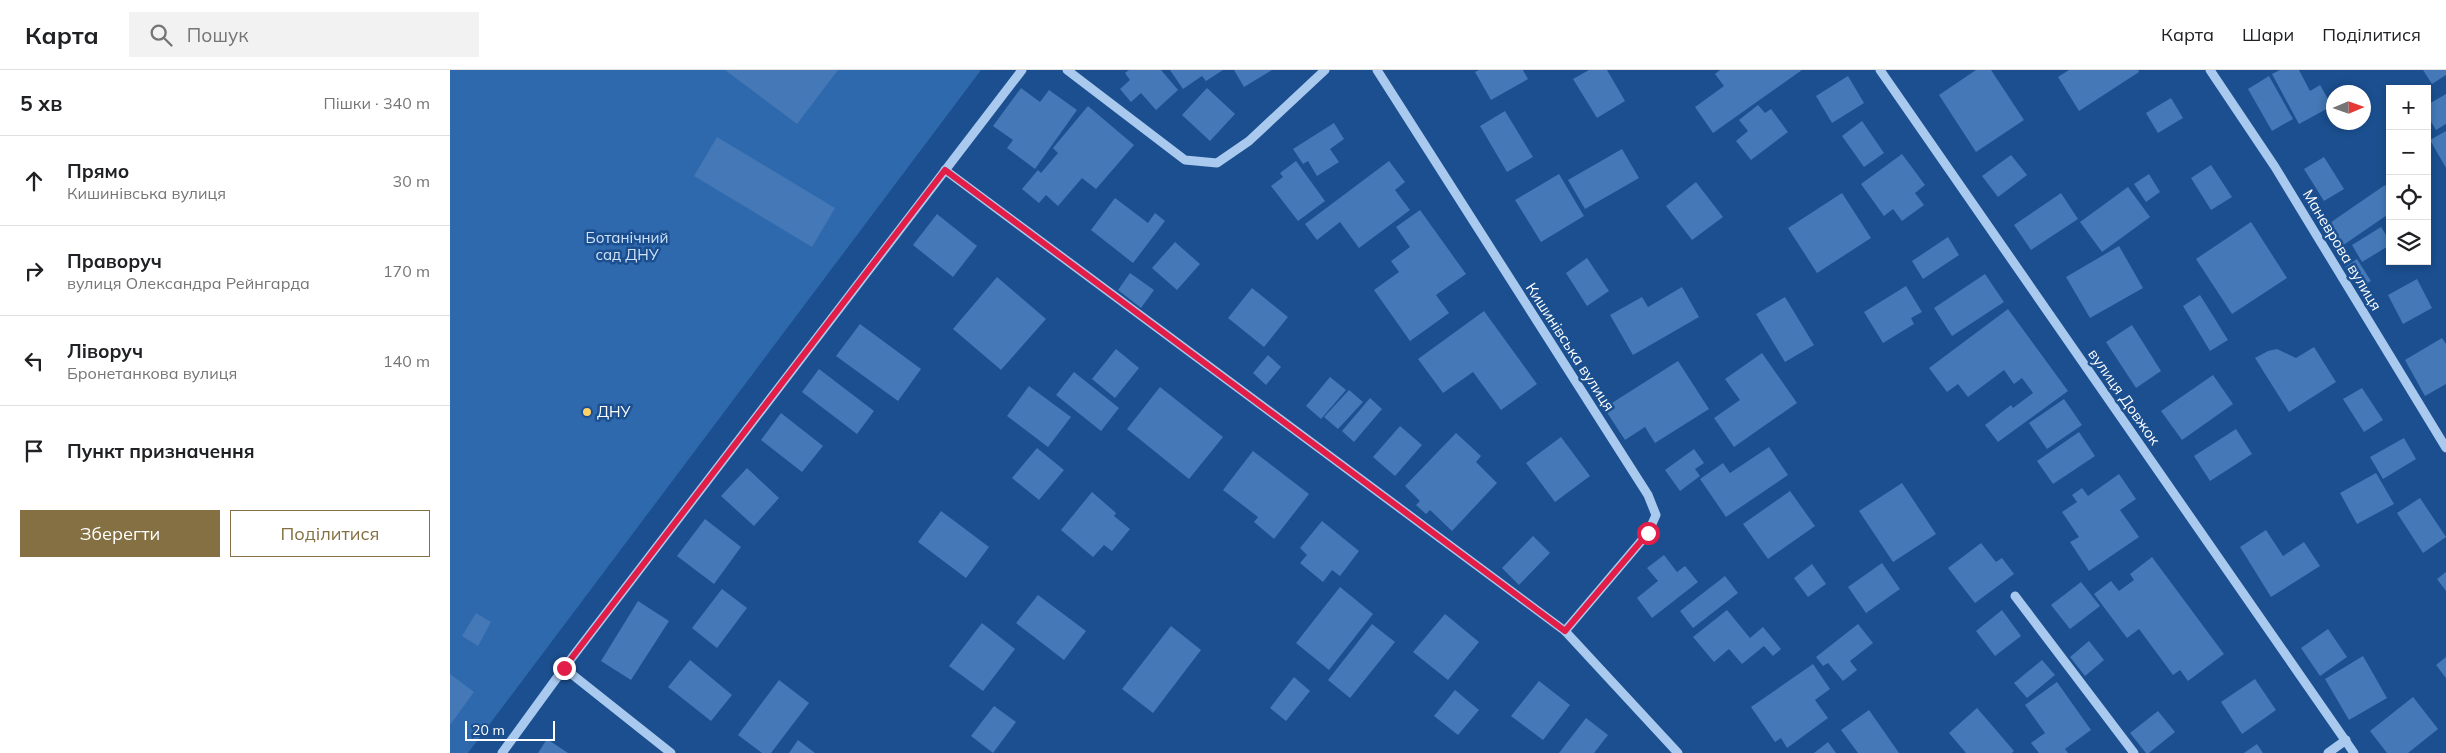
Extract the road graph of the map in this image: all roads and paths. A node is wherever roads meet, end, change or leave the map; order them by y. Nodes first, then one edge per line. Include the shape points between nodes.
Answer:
1 (1022, 70) edge
2 (1067, 70) edge
3 (1326, 70) edge
4 (1377, 70) edge
5 (1880, 70) edge
6 (2210, 70) edge
7 (945, 170) junction
8 (2446, 448) edge
9 (2015, 596) dead end
10 (1565, 631) junction
11 (564, 668) junction
12 (2346, 740) junction
13 (502, 753) edge
14 (671, 753) edge
15 (1678, 753) edge
16 (2134, 753) edge
17 (2328, 753) edge
18 (2354, 753) edge

1 - 7 street
2 - 3 street via 1185,160 1217,163 1249,141
4 - 10 street, Кишинівська вулиця via 1648,495 1656,515 1648,533
5 - 12 street, вулиця Довжок
6 - 8 street, Маневрова вулиця via 2275,167
7 - 10 street
7 - 11 street
9 - 16 street
10 - 15 street
11 - 13 street
11 - 14 street
12 - 17 street
12 - 18 street, вулиця Довжок

